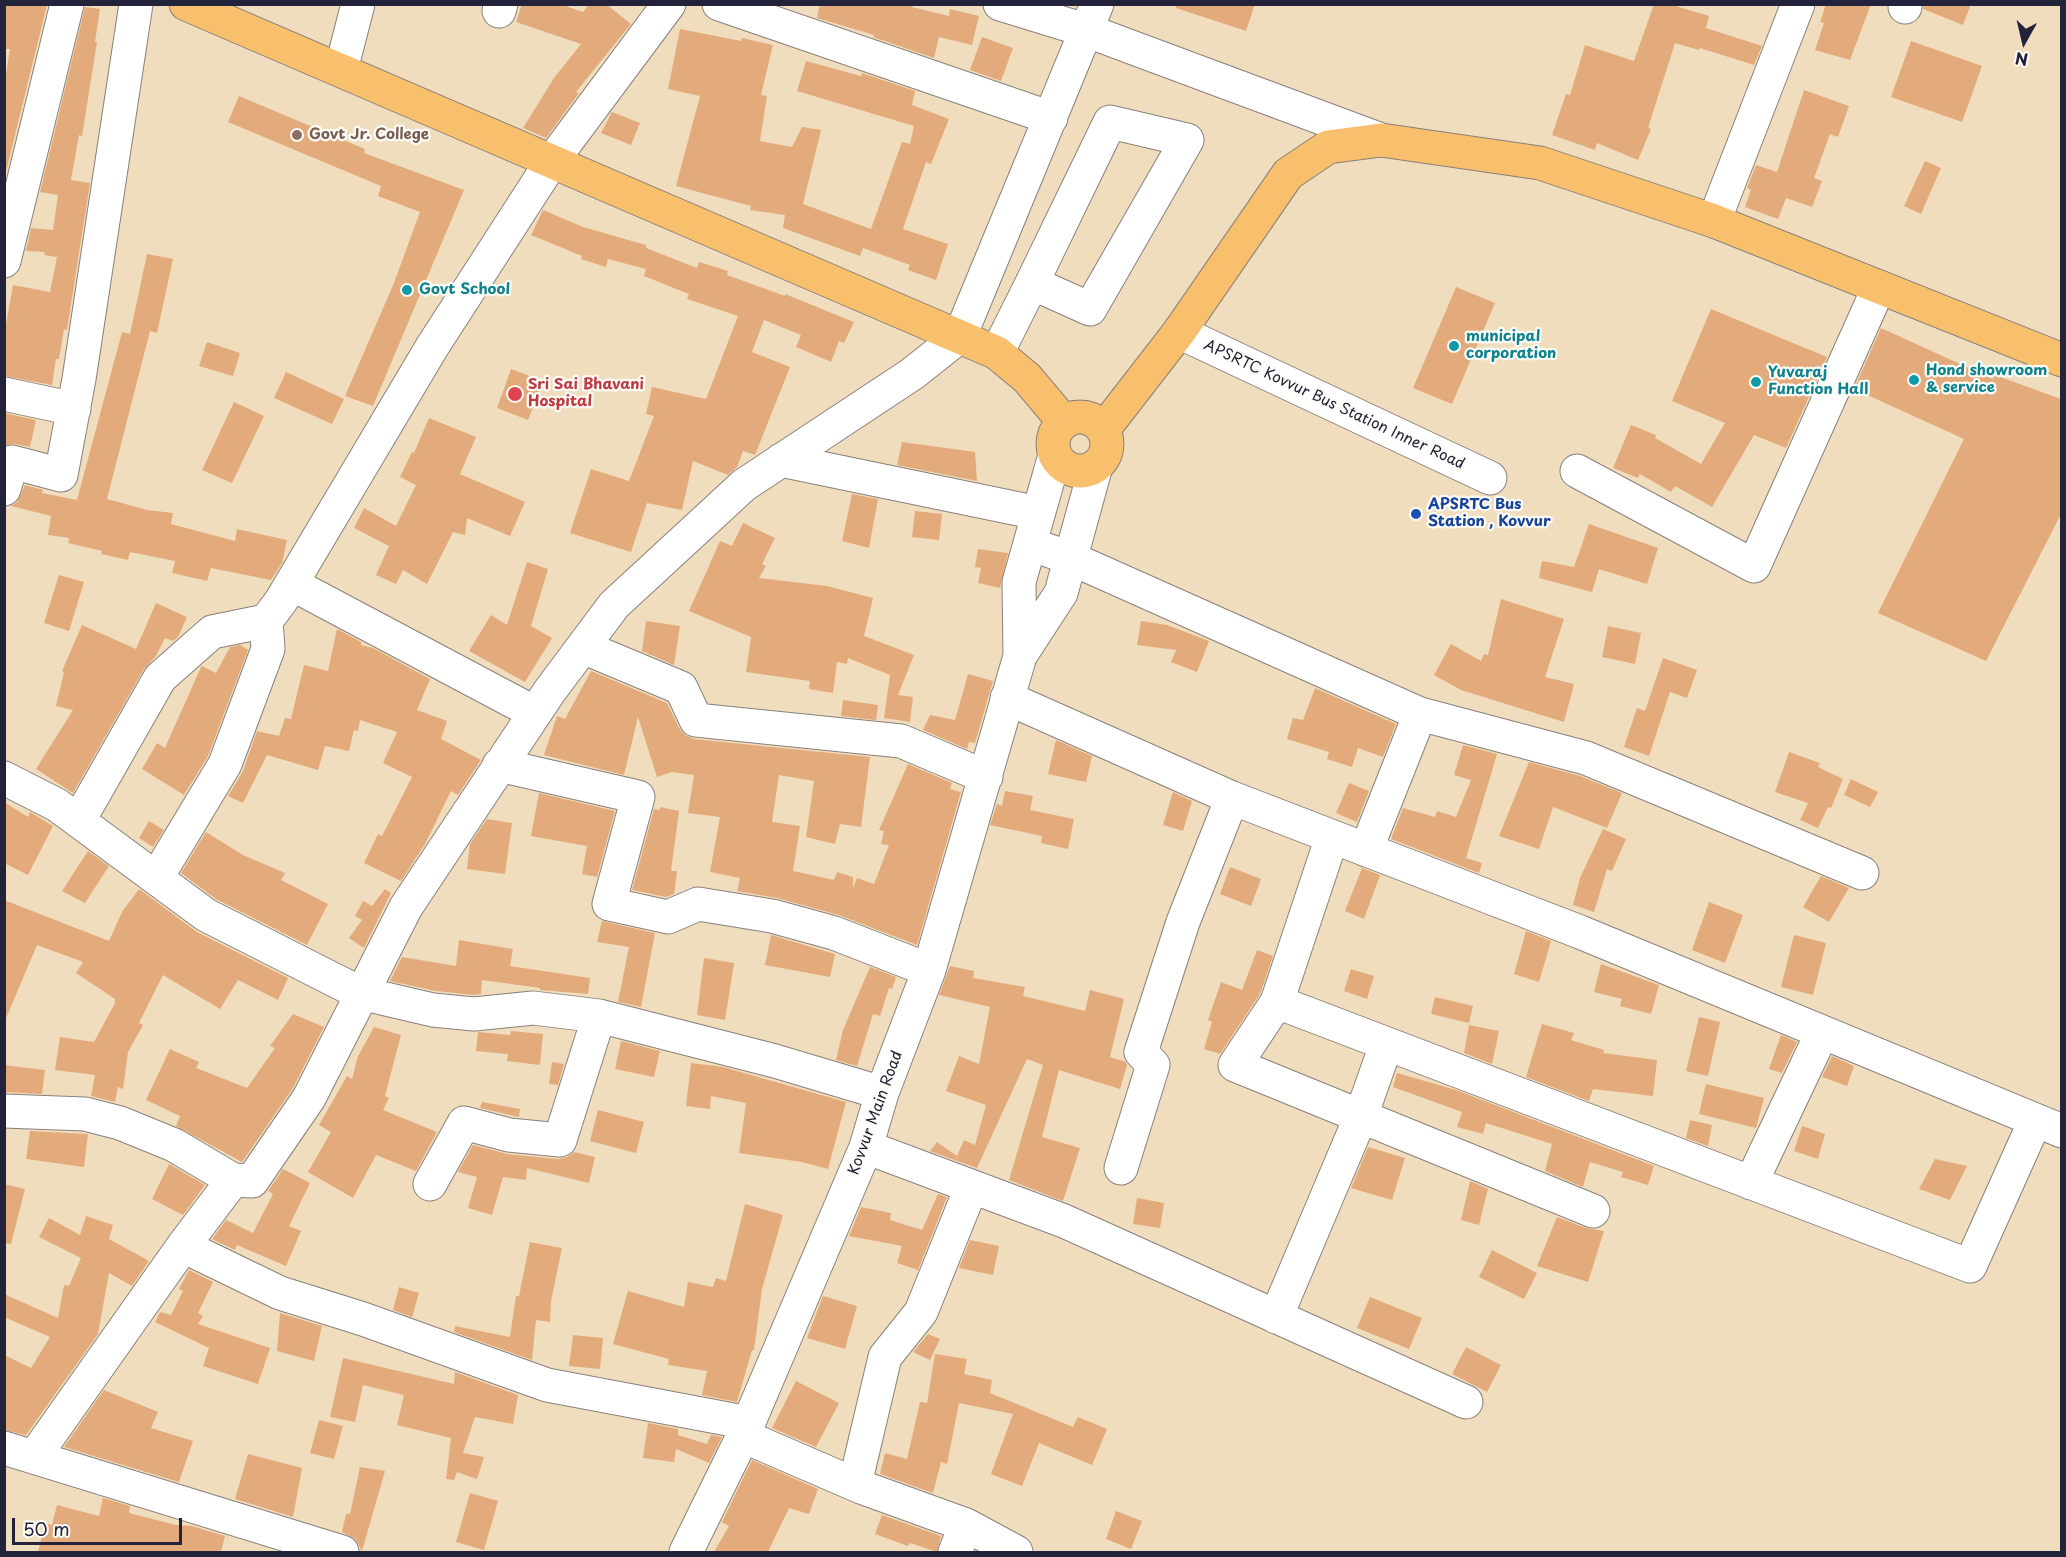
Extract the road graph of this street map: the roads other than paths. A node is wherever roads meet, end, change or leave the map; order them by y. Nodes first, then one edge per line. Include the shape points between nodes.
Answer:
1 (67, 4) edge
2 (136, 4) edge
3 (186, 4) edge
4 (358, 4) edge
5 (669, 4) edge
6 (719, 4) edge
7 (1000, 4) edge
8 (1798, 4) edge
9 (1093, 18) edge
10 (340, 70) junction
11 (1052, 118) junction
12 (1381, 140) junction
13 (552, 161) junction
14 (1714, 221) junction
15 (4, 261) edge
16 (1032, 283) junction
17 (1879, 287) junction
18 (1179, 332) junction
19 (960, 336) junction
20 (997, 353) junction
21 (2061, 360) edge
22 (4, 394) edge
23 (74, 409) junction
24 (1064, 422) junction
25 (1103, 430) junction
26 (1055, 455) junction
27 (782, 460) junction
28 (1096, 466) junction
29 (1577, 471) dead end
30 (1490, 478) dead end
31 (4, 489) edge
32 (1038, 513) junction
33 (1030, 544) junction
34 (1070, 558) junction
35 (292, 584) junction
36 (266, 621) junction
37 (583, 646) junction
38 (1020, 656) junction
39 (1007, 698) junction
40 (535, 713) junction
41 (1420, 714) junction
42 (500, 765) junction
43 (986, 777) junction
44 (4, 778) edge
45 (1232, 798) junction
46 (79, 820) junction
47 (1332, 837) junction
48 (1366, 850) junction
49 (1862, 873) dead end
50 (157, 877) junction
51 (929, 970) junction
52 (360, 993) junction
53 (1277, 1002) junction
54 (599, 1016) junction
55 (1822, 1033) junction
56 (1386, 1045) junction
57 (882, 1093) junction
58 (4, 1111) edge
59 (1361, 1116) junction
60 (2048, 1126) edge
61 (866, 1147) junction
62 (1121, 1168) dead end
63 (233, 1180) junction
64 (1751, 1183) junction
65 (430, 1184) dead end
66 (971, 1188) junction
67 (1593, 1211) dead end
68 (183, 1246) junction
69 (1276, 1317) junction
70 (1466, 1402) dead end
71 (746, 1429) junction
72 (19, 1452) edge
73 (855, 1484) junction
74 (960, 1539) edge
75 (342, 1552) edge
76 (686, 1552) edge
77 (1016, 1552) edge

1 - 15 street
2 - 23 street
3 - 10 main road
4 - 10 street
5 - 13 street
6 - 11 street
7 - 9 street
8 - 14 street
9 - 11 street
9 - 12 street
10 - 13 main road
11 - 19 street
12 - 14 main road via 1540,163
12 - 18 main road via 1328,147 1287,174
13 - 19 main road
13 - 35 street via 432,346
14 - 17 main road
16 - 16 street via 1110,122 1187,140 1090,309
16 - 20 street
17 - 21 main road
17 - 29 street via 1754,566
18 - 25 main road
18 - 30 street, APSRTC Kovvur Bus Station Inner Road
19 - 20 main road
19 - 27 street via 912,374
20 - 24 main road via 1027,378
22 - 23 street
23 - 31 street via 61,475 12,462
24 - 25 main road via 1082,417
24 - 26 main road via 1054,437
25 - 28 main road via 1107,446
26 - 28 main road via 1060,463 1077,471
26 - 32 street, Kovvur Main Road
27 - 32 street
27 - 37 street via 744,485 614,605
28 - 34 street, Kovvur Main Road
32 - 33 street, Kovvur Main Road
33 - 34 street
33 - 38 street, Kovvur Main Road via 1020,582
34 - 38 street, Kovvur Main Road via 1061,593
34 - 41 street
35 - 36 street
35 - 40 street
36 - 46 street via 212,632 160,678
36 - 50 street via 268,650 225,764
37 - 40 street
37 - 43 street via 681,688 696,720 901,741
38 - 39 street, Kovvur Main Road
39 - 43 street, Kovvur Main Road
39 - 45 street
40 - 42 street
41 - 48 street
41 - 49 street via 1586,758
42 - 51 street via 638,797 609,904 668,917 698,904 772,916 834,933
42 - 52 street via 406,907
43 - 51 street, Kovvur Main Road
44 - 46 street
45 - 47 street
45 - 62 street via 1183,922 1142,1052 1153,1065
46 - 50 street
47 - 48 street
47 - 53 street
48 - 55 street via 1580,932
50 - 52 street via 206,915
51 - 57 street, Kovvur Main Road
52 - 54 street via 434,1010 474,1014 533,1008
52 - 63 street via 309,1098 252,1181
53 - 56 street
53 - 59 street via 1235,1065
54 - 57 street
54 - 65 street via 560,1140 509,1135 464,1123
55 - 60 street
55 - 64 street
56 - 59 street
56 - 64 street
57 - 61 street, Kovvur Main Road
58 - 63 street via 85,1114 120,1123 174,1145
59 - 67 street
59 - 69 street
60 - 64 street via 1970,1266
61 - 66 street
61 - 71 street, Kovvur Main Road
63 - 68 street
66 - 69 street via 1064,1221
66 - 73 street via 921,1312 885,1357
68 - 71 street via 280,1293 547,1385
68 - 72 street
69 - 70 street
71 - 73 street
71 - 76 street, Kovvur Main Road
72 - 75 street
73 - 74 street
74 - 77 street

